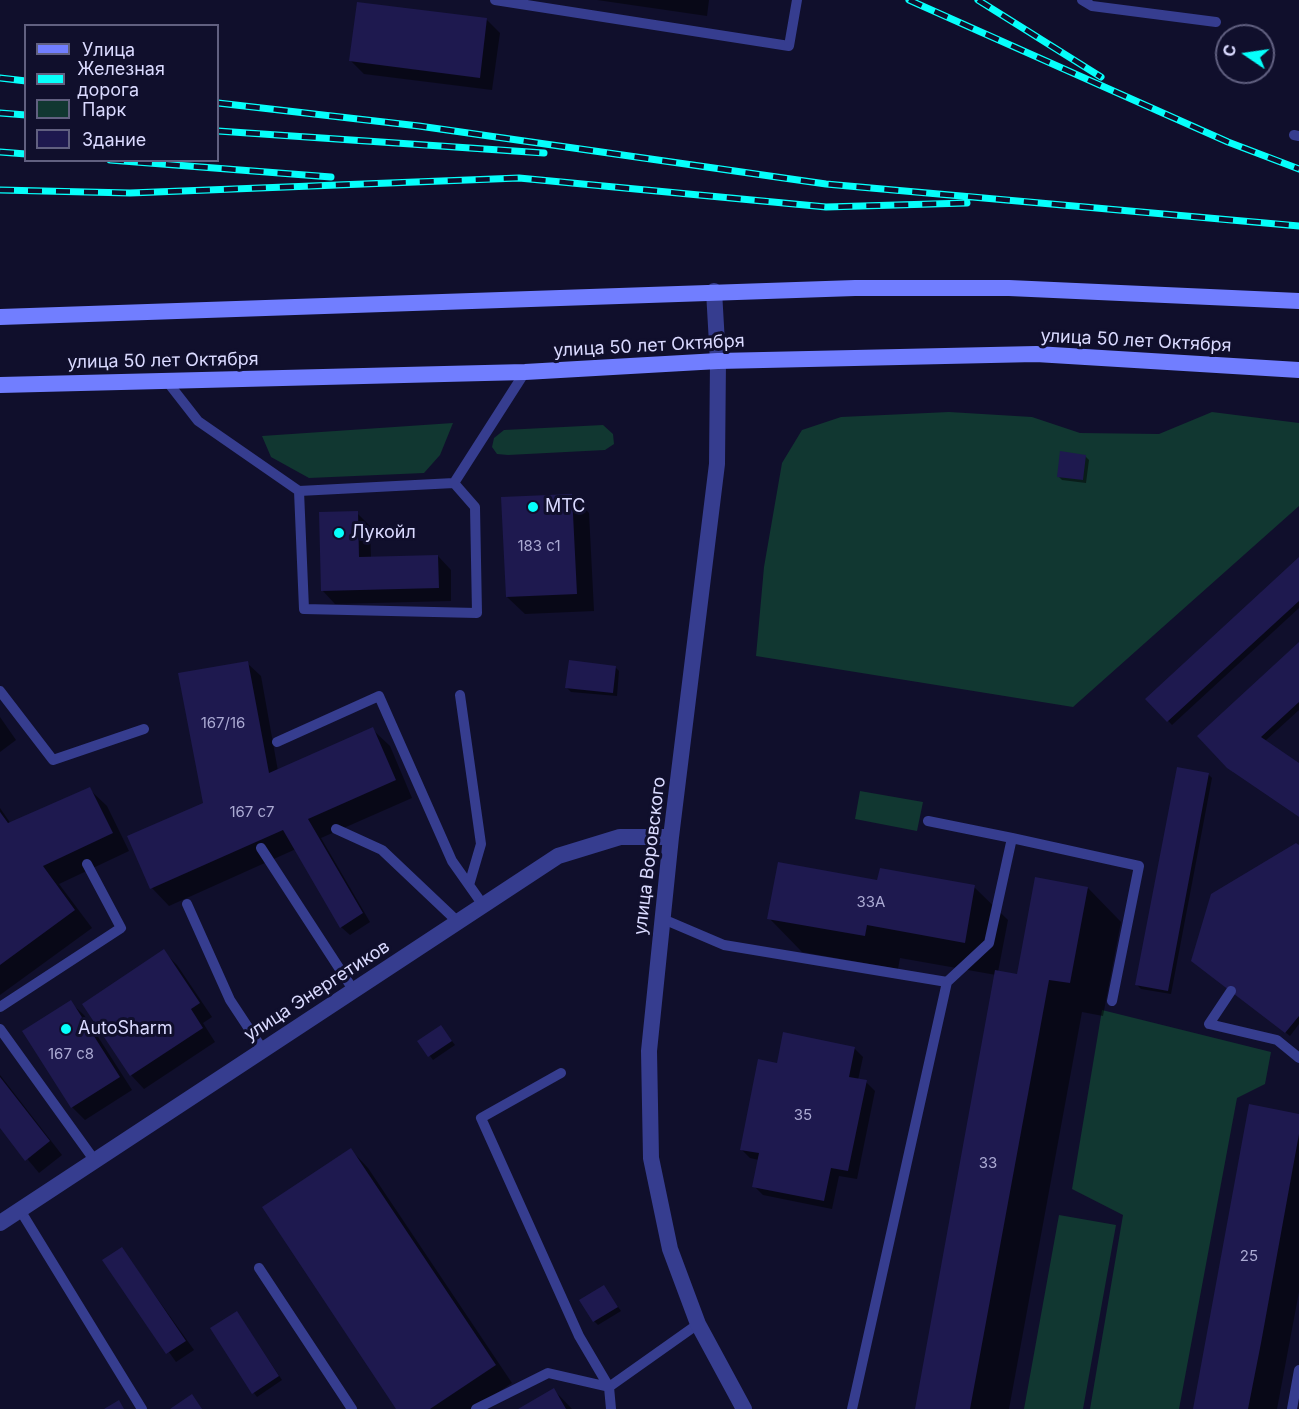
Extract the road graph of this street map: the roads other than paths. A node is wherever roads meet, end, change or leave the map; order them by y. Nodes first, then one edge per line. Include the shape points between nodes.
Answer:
1 (495, 0) edge
2 (797, 0) edge
3 (1082, 0) edge
4 (1216, 22) dead end
5 (714, 291) junction
6 (1299, 302) edge
7 (0, 317) edge
8 (718, 361) junction
9 (1299, 370) edge
10 (525, 372) junction
11 (165, 380) junction
12 (0, 385) edge
13 (454, 483) junction
14 (299, 491) junction
15 (0, 691) edge
16 (460, 695) dead end
17 (144, 729) dead end
18 (278, 742) dead end
19 (928, 821) dead end
20 (336, 829) dead end
21 (671, 837) junction
22 (1012, 838) junction
23 (261, 848) dead end
24 (87, 864) dead end
25 (469, 885) junction
26 (187, 904) dead end
27 (483, 905) junction
28 (663, 919) junction
29 (458, 922) junction
30 (947, 982) junction
31 (354, 991) junction
32 (1230, 991) dead end
33 (1112, 1001) dead end
34 (0, 1007) edge
35 (0, 1029) edge
36 (263, 1050) junction
37 (1299, 1058) edge
38 (561, 1073) dead end
39 (95, 1161) junction
40 (20, 1210) junction
41 (0, 1223) edge
42 (259, 1268) dead end
43 (698, 1324) junction
44 (1299, 1371) edge
45 (609, 1387) junction
46 (142, 1409) edge
47 (352, 1409) edge
48 (476, 1409) edge
49 (611, 1409) edge
50 (744, 1409) edge
51 (852, 1409) edge
52 (1292, 1409) edge

1 - 2 lane via 789,46
3 - 4 lane via 1092,6
5 - 6 main road via 1009,288
5 - 7 main road
5 - 8 street, улица Воровского
8 - 9 main road, улица 50 лет Октября via 1036,354
8 - 10 main road, улица 50 лет Октября
8 - 21 street, улица Воровского via 717,464
10 - 11 main road, улица 50 лет Октября
10 - 13 lane
11 - 12 main road, улица 50 лет Октября
11 - 14 lane via 198,421
13 - 14 lane
13 - 14 lane via 474,507 477,613 304,609
15 - 17 lane via 53,760
16 - 25 lane via 481,844
18 - 25 lane via 379,696 452,861
19 - 22 lane
20 - 29 lane via 382,850
21 - 27 street, улица Энергетиков via 620,837 558,856
21 - 28 street, улица Воровского
22 - 30 lane via 989,943
22 - 33 lane via 1139,866
23 - 31 lane
24 - 34 lane via 121,928
25 - 27 lane
26 - 36 lane via 230,1000
27 - 29 street, улица Энергетиков
28 - 30 lane via 724,945
28 - 43 street, улица Воровского via 649,1051 651,1158 670,1249
29 - 31 street, улица Энергетиков
30 - 51 lane
31 - 36 street, улица Энергетиков
32 - 37 lane via 1209,1024 1277,1040
35 - 39 lane
36 - 39 street, улица Энергетиков
38 - 45 lane via 481,1118 579,1336
39 - 40 street, улица Энергетиков
40 - 41 street, улица Энергетиков
40 - 46 lane
42 - 47 lane
43 - 45 lane
43 - 50 street, улица Воровского
44 - 52 lane
45 - 48 lane via 548,1373
45 - 49 lane

